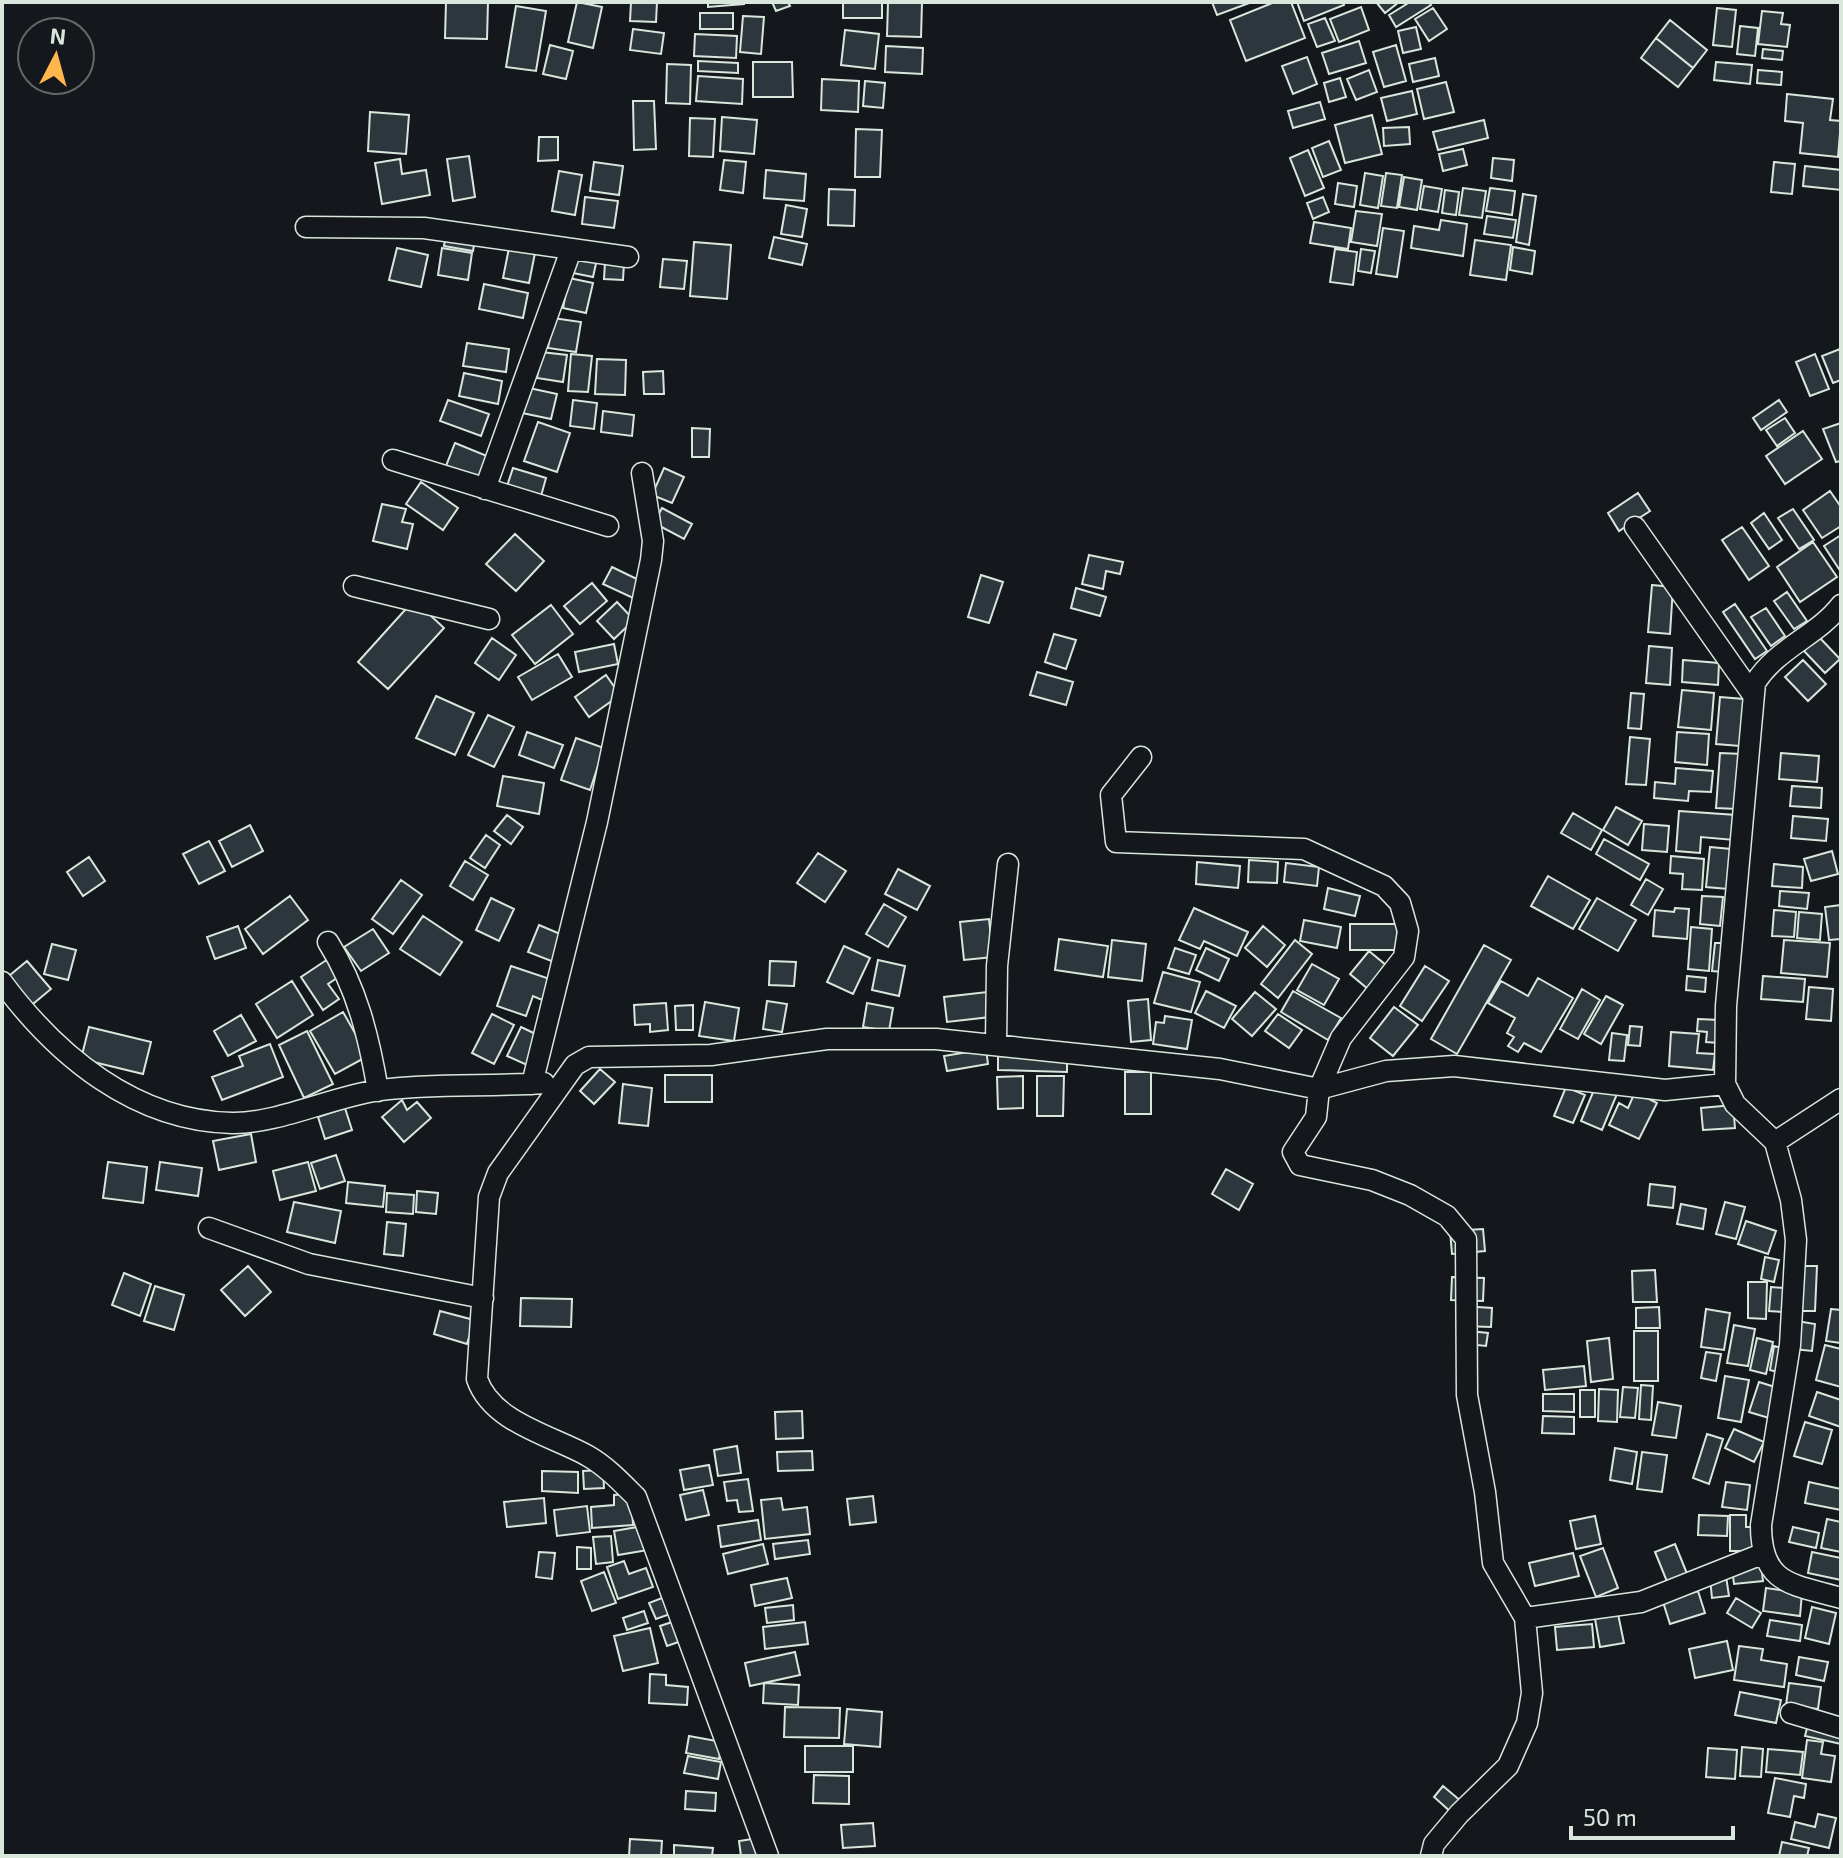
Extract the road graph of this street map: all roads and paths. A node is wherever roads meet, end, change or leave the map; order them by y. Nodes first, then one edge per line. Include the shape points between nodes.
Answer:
1 (306, 227) dead end
2 (571, 250) junction
3 (628, 257) dead end
4 (393, 460) dead end
5 (642, 473) dead end
6 (485, 489) junction
7 (608, 526) dead end
8 (1635, 527) dead end
9 (354, 586) dead end
10 (1841, 605) edge
11 (489, 619) dead end
12 (1753, 695) junction
13 (1141, 757) dead end
14 (1008, 864) dead end
15 (328, 942) dead end
16 (2, 982) edge
17 (996, 1044) junction
18 (564, 1082) junction
19 (532, 1084) junction
20 (1725, 1084) junction
21 (1319, 1089) junction
22 (378, 1091) junction
23 (1841, 1099) edge
24 (1775, 1142) junction
25 (209, 1228) dead end
26 (483, 1298) junction
27 (1762, 1554) junction
28 (1841, 1598) edge
29 (1525, 1618) junction
30 (1791, 1713) dead end
31 (1841, 1728) edge
32 (768, 1856) edge
33 (1431, 1856) edge

1 - 2 street via 424,228
2 - 3 street
2 - 6 street
4 - 6 street
5 - 19 street via 651,560 597,822
6 - 7 street
8 - 12 street
9 - 11 street
10 - 12 street via 1769,664
12 - 20 street via 1726,1006
13 - 21 street via 1111,795 1116,842 1304,849 1384,886 1400,903 1408,931 1404,957 1341,1038
14 - 17 street via 997,966
15 - 22 street via 360,1006
16 - 22 street via 25,1013 90,1074 154,1110 233,1123
17 - 18 street via 827,1039 711,1055 602,1055 575,1065
17 - 21 street via 1220,1069
18 - 19 street
18 - 26 street via 493,1185
19 - 22 street
20 - 21 street via 1665,1090 1454,1066 1386,1071
20 - 24 street via 1735,1104
21 - 29 street via 1316,1117 1293,1152 1300,1165 1372,1180 1410,1195 1447,1216 1466,1239 1467,1395 1493,1563
23 - 24 street
24 - 27 street via 1796,1240 1790,1345 1761,1525
25 - 26 street via 309,1264
26 - 32 street via 477,1379 485,1396 533,1434 601,1465 636,1497
27 - 28 street via 1773,1573 1786,1582
27 - 29 street via 1641,1602
29 - 33 street via 1532,1693 1527,1723 1508,1766 1459,1814 1434,1844
30 - 31 street

